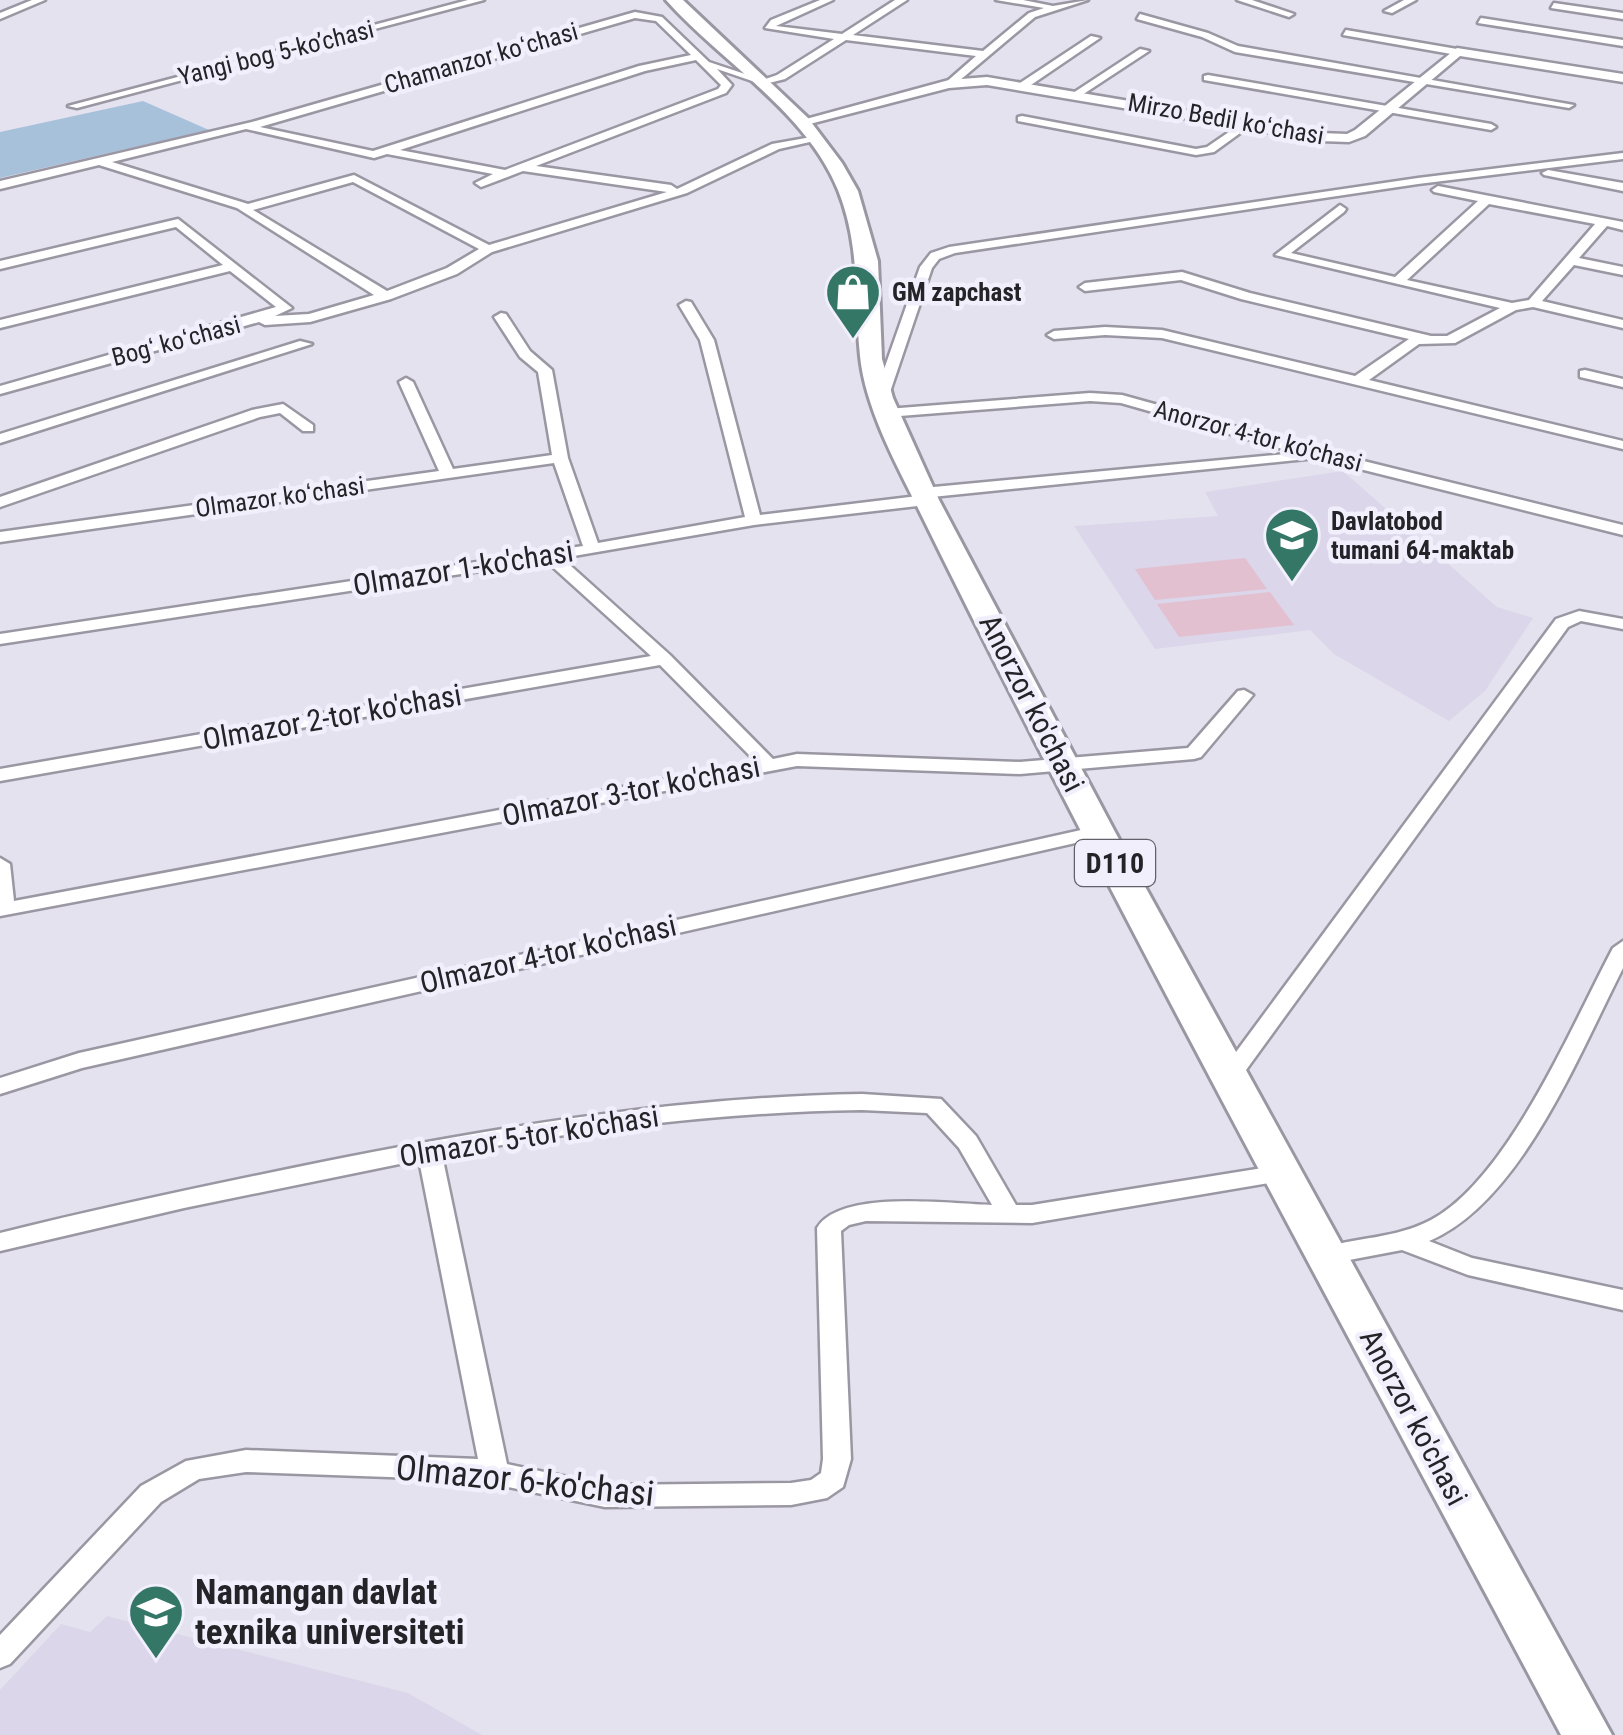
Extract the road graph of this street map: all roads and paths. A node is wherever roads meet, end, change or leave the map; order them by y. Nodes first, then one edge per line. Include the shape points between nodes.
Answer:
1 (40, 0) edge
2 (479, 0) edge
3 (674, 0) edge
4 (828, 0) edge
5 (902, 0) edge
6 (1001, 0) edge
7 (1082, 0) edge
8 (1242, 0) edge
9 (1411, 0) edge
10 (1554, 6) dead end
11 (1052, 7) junction
12 (1389, 11) dead end
13 (1289, 14) dead end
14 (1, 15) edge
15 (1623, 16) edge
16 (1140, 18) dead end
17 (1482, 21) dead end
18 (1346, 33) dead end
19 (839, 37) junction
20 (1095, 38) dead end
21 (1623, 43) edge
22 (1144, 51) dead end
23 (1457, 52) junction
24 (983, 54) junction
25 (702, 60) junction
26 (1208, 78) dead end
27 (1623, 78) edge
28 (1423, 80) junction
29 (758, 82) junction
30 (949, 84) junction
31 (1024, 85) junction
32 (1078, 93) junction
33 (73, 106) dead end
34 (1569, 106) dead end
35 (1391, 109) junction
36 (1022, 119) dead end
37 (1248, 124) junction
38 (251, 125) junction
39 (1491, 126) dead end
40 (810, 131) junction
41 (385, 151) junction
42 (1623, 156) edge
43 (102, 162) junction
44 (522, 168) junction
45 (1531, 170) junction
46 (507, 173) junction
47 (481, 183) dead end
48 (0, 185) edge
49 (1623, 187) edge
50 (1438, 190) dead end
51 (683, 191) junction
52 (1487, 199) junction
53 (245, 207) junction
54 (1340, 209) dead end
55 (1604, 222) junction
56 (1623, 226) edge
57 (488, 249) junction
58 (1570, 260) junction
59 (0, 265) edge
60 (232, 266) junction
61 (1623, 270) edge
62 (1399, 280) junction
63 (1085, 287) dead end
64 (386, 296) junction
65 (1533, 304) junction
66 (686, 305) dead end
67 (1512, 306) junction
68 (501, 317) dead end
69 (253, 320) junction
70 (0, 324) edge
71 (1623, 324) edge
72 (1054, 335) dead end
73 (1428, 338) junction
74 (304, 344) dead end
75 (1585, 374) dead end
76 (1358, 381) junction
77 (406, 382) dead end
78 (1623, 383) edge
79 (0, 390) edge
80 (884, 406) junction
81 (308, 428) dead end
82 (0, 440) edge
83 (1623, 445) edge
84 (1322, 455) junction
85 (560, 458) junction
86 (448, 474) junction
87 (925, 496) junction
88 (0, 502) edge
89 (754, 520) junction
90 (1623, 530) edge
91 (0, 537) edge
92 (592, 549) junction
93 (549, 555) junction
94 (1623, 624) edge
95 (0, 639) edge
96 (664, 660) junction
97 (1244, 695) dead end
98 (1063, 764) junction
99 (769, 765) junction
100 (0, 775) edge
101 (1099, 832) junction
102 (0, 864) edge
103 (2, 909) edge
104 (1623, 948) edge
105 (1230, 1076) junction
106 (0, 1086) edge
107 (429, 1150) junction
108 (1281, 1173) junction
109 (1008, 1213) junction
110 (0, 1242) edge
111 (1406, 1242) junction
112 (1328, 1256) junction
113 (1623, 1300) edge
114 (494, 1473) junction
115 (0, 1655) edge
116 (1587, 1735) edge

1 - 14 street
2 - 33 street, Yangi bog 5-koʼchasi
3 - 29 main road, Anorzor ko'chasi / D110
4 - 19 street via 769,25
5 - 19 street
6 - 11 street
7 - 11 street
8 - 13 street
9 - 12 street
10 - 15 street
11 - 24 street
16 - 28 street via 1236,49
17 - 21 street
18 - 23 street
19 - 24 street
19 - 29 street via 780,77
20 - 31 street
22 - 32 street
23 - 27 street
23 - 28 street, Mirzo Bedil koʻchasi
24 - 30 street
25 - 29 street
25 - 38 street, Chamanzor koʻchasi via 654,16 635,15
25 - 41 street, Chamanzor koʻchasi via 643,68
25 - 44 street, Chamanzor koʻchasi via 727,88
26 - 35 street
28 - 34 street
28 - 35 street, Mirzo Bedil koʻchasi
29 - 40 main road, Anorzor ko'chasi / D110
30 - 31 street, Mirzo Bedil koʻchasi
30 - 40 street, Mirzo Bedil koʻchasi via 866,102
31 - 32 street, Mirzo Bedil koʻchasi
32 - 37 street, Mirzo Bedil koʻchasi
35 - 37 street, Mirzo Bedil koʻchasi via 1349,138
35 - 39 street
36 - 37 street via 1196,152
38 - 41 street, Chamanzor koʻchasi via 374,154
38 - 43 street, Chamanzor koʻchasi
40 - 51 street
40 - 80 main road, Anorzor ko'chasi / D110 via 860,220 871,359
41 - 46 street, Chamanzor koʻchasi
42 - 45 street
43 - 48 street, Chamanzor koʻchasi
43 - 53 street
44 - 46 street, Chamanzor koʻchasi
44 - 51 street, Chamanzor koʻchasi
45 - 49 street
45 - 80 street via 1418,181 935,256
46 - 47 street, Chamanzor koʻchasi
50 - 52 street
51 - 57 street
52 - 55 street
52 - 62 street
53 - 57 street via 354,178
53 - 64 street
54 - 62 street via 1281,255
55 - 56 street
55 - 58 street
57 - 64 street
58 - 61 street
58 - 65 street
59 - 60 street, Bogʻ koʻchasi via 178,224
60 - 69 street, Bogʻ koʻchasi via 286,308
60 - 70 street, Bogʻ koʻchasi
62 - 67 street
63 - 73 street via 1182,276
64 - 69 street via 310,318
65 - 67 street
65 - 71 street
66 - 89 street via 707,340
67 - 73 street via 1450,340
68 - 85 street via 525,354 545,370
69 - 79 street, Bogʻ koʻchasi
72 - 76 street via 1162,334
73 - 76 street
74 - 82 street
75 - 78 street
76 - 83 street
77 - 86 street
80 - 84 street, Anorzor 4-tor koʼchasi via 1122,399
80 - 87 main road, Anorzor ko'chasi / D110
81 - 88 street via 283,408 257,413
84 - 87 street, Olmazor 1-ko'chasi
84 - 90 street, Anorzor 4-tor koʼchasi
85 - 86 street, Olmazor koʻchasi
85 - 92 street
86 - 91 street, Olmazor koʻchasi
87 - 89 street, Olmazor 1-ko'chasi
87 - 98 main road, Anorzor ko'chasi / D110
89 - 92 street, Olmazor 1-ko'chasi
92 - 93 street, Olmazor 1-ko'chasi
93 - 95 street, Olmazor 1-ko'chasi
93 - 96 street
94 - 105 street via 1580,616 1562,623
96 - 99 street
96 - 100 street, Olmazor 2-tor ko'chasi
97 - 98 street, Olmazor 3-tor ko'chasi via 1194,753
98 - 99 street, Olmazor 3-tor ko'chasi
98 - 101 main road, Anorzor ko'chasi / D110
99 - 103 street, Olmazor 3-tor ko'chasi
101 - 105 main road, Anorzor ko'chasi / D110
101 - 106 street, Olmazor 4-tor ko'chasi via 79,1060
102 - 103 street
104 - 111 street via 1489,1186 1454,1218
105 - 108 main road, Anorzor ko'chasi / D110
107 - 109 street, Olmazor 5-tor ko'chasi via 522,1131 745,1106 933,1105 984,1162
107 - 110 street, Olmazor 5-tor ko'chasi
107 - 114 street
108 - 109 street, Olmazor 6-ko'chasi
108 - 112 main road, Anorzor ko'chasi / D110
109 - 114 street, Olmazor 6-ko'chasi via 866,1212 829,1228 837,1459 833,1479 818,1490 605,1496
111 - 112 street
111 - 113 street via 1468,1266
112 - 116 main road, Anorzor ko'chasi / D110
114 - 115 street, Olmazor 6-ko'chasi via 246,1461 180,1472 151,1494

